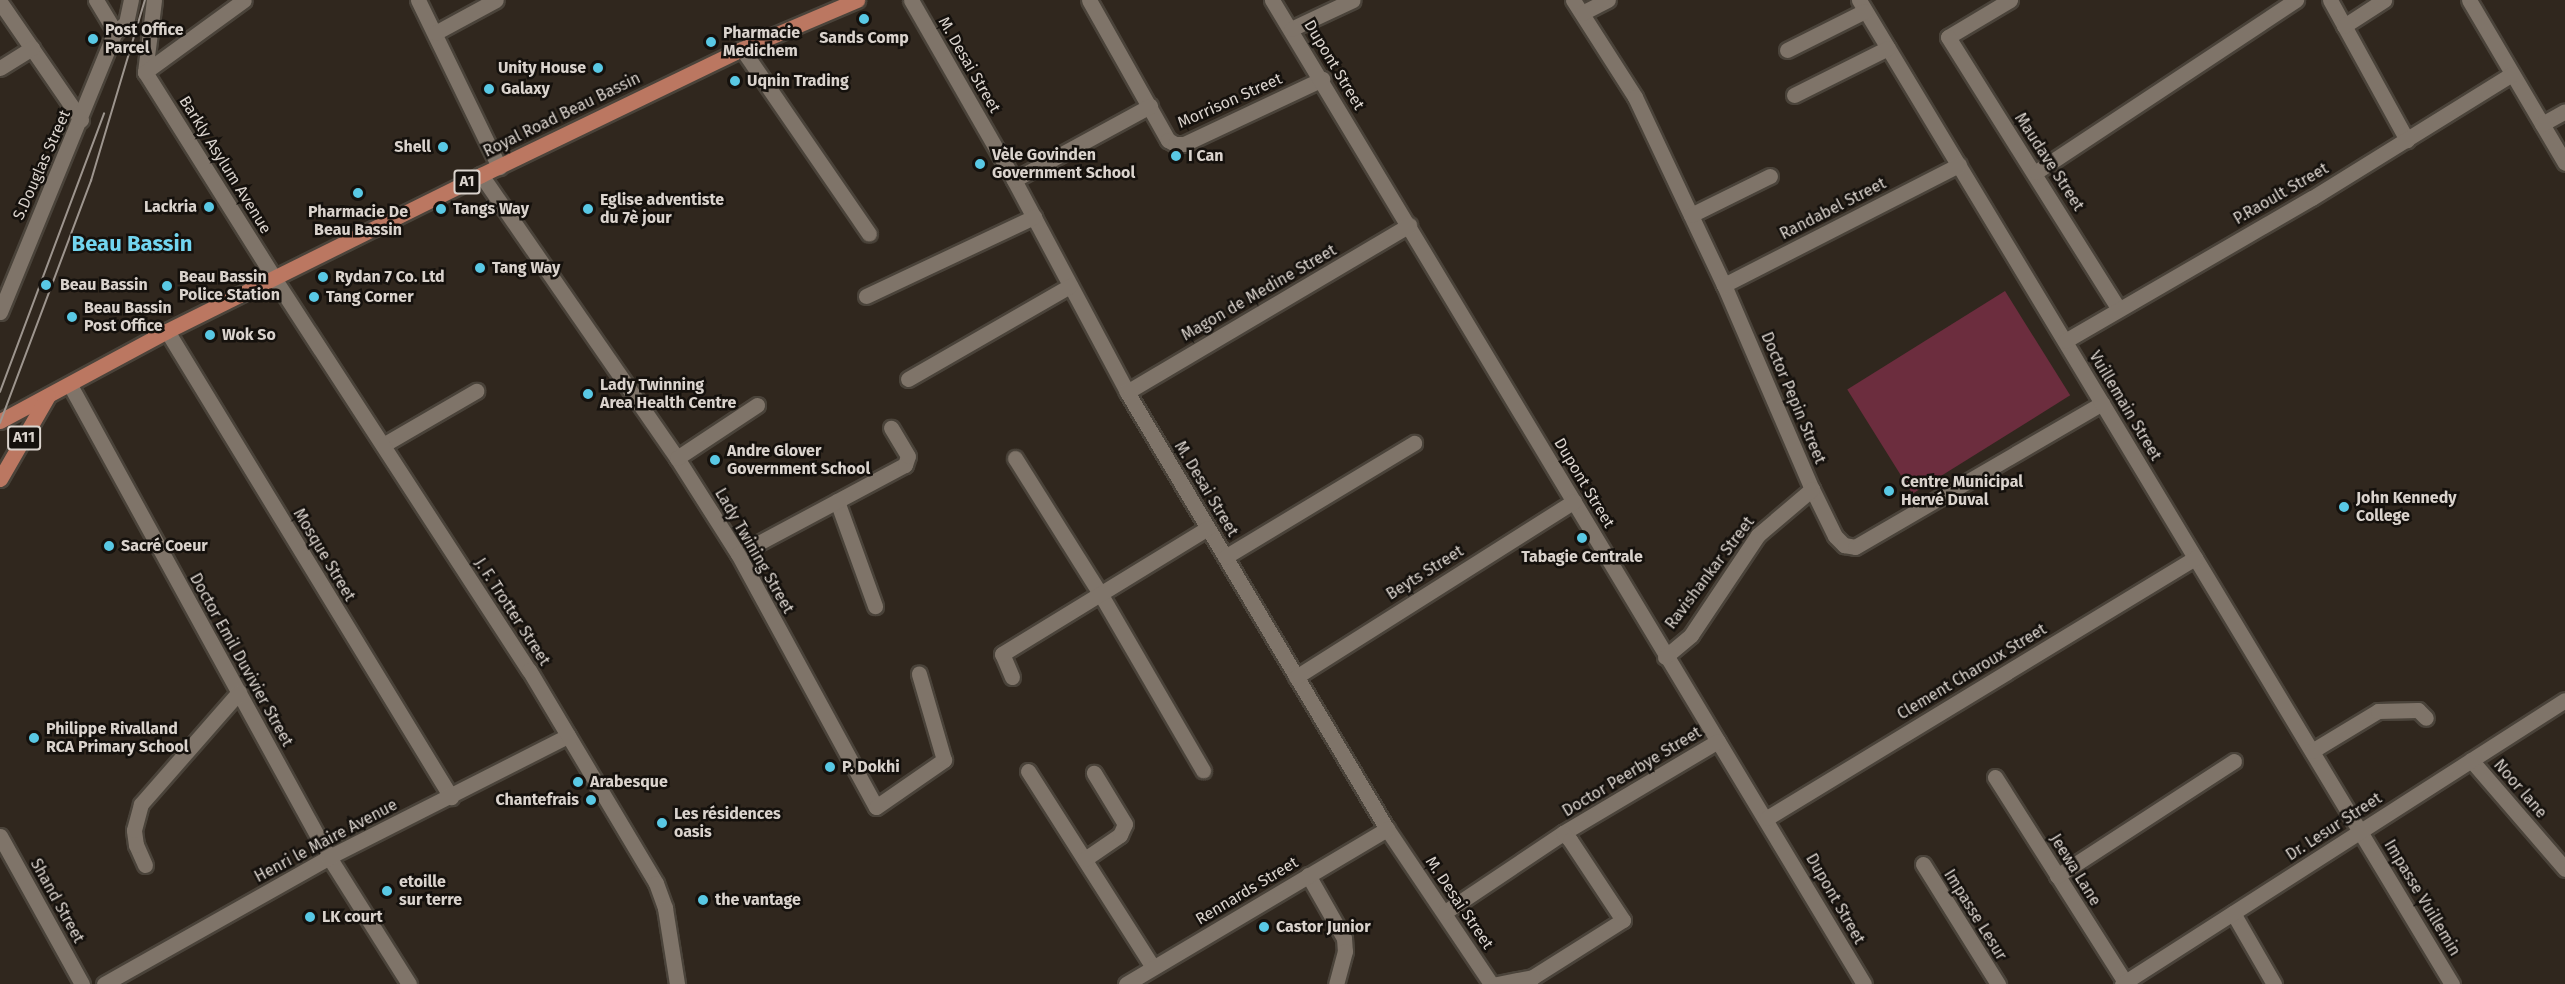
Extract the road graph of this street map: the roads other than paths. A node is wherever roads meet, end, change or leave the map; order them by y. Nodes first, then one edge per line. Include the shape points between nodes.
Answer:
1 (96, 0) edge
2 (131, 0) edge
3 (154, 0) edge
4 (244, 0) edge
5 (418, 0) edge
6 (495, 0) edge
7 (857, 0) edge
8 (911, 0) edge
9 (1089, 0) edge
10 (1272, 0) edge
11 (1353, 0) edge
12 (1608, 0) edge
13 (2010, 0) edge
14 (2296, 0) edge
15 (2331, 0) edge
16 (2384, 0) edge
17 (2469, 0) edge
18 (0, 2) edge
19 (840, 4) edge
20 (1577, 6) edge
21 (1862, 6) edge
22 (2344, 26) junction
23 (1292, 29) junction
24 (115, 32) junction
25 (435, 33) junction
26 (32, 48) junction
27 (1888, 48) junction
28 (742, 49) junction
29 (1786, 50) dead end
30 (0, 68) edge
31 (145, 72) junction
32 (2512, 74) junction
33 (1322, 79) junction
34 (1794, 95) dead end
35 (1150, 106) junction
36 (2565, 111) edge
37 (81, 120) junction
38 (2542, 124) junction
39 (2407, 140) junction
40 (2565, 163) edge
41 (1959, 165) junction
42 (499, 167) junction
43 (2036, 172) junction
44 (481, 175) junction
45 (1770, 176) dead end
46 (1014, 180) junction
47 (1691, 216) junction
48 (1034, 217) junction
49 (1409, 225) junction
50 (868, 234) dead end
51 (274, 278) junction
52 (1724, 285) junction
53 (1070, 286) junction
54 (866, 296) dead end
55 (2118, 308) junction
56 (0, 312) edge
57 (167, 331) junction
58 (2065, 341) junction
59 (908, 379) dead end
60 (70, 385) junction
61 (476, 391) dead end
62 (1127, 392) junction
63 (48, 396) junction
64 (2102, 403) junction
65 (757, 405) dead end
66 (0, 421) edge
67 (891, 428) dead end
68 (1414, 443) dead end
69 (383, 445) junction
70 (677, 458) junction
71 (1015, 458) dead end
72 (0, 479) edge
73 (1812, 489) junction
74 (837, 501) junction
75 (1574, 501) junction
76 (1208, 528) junction
77 (738, 554) junction
78 (1226, 557) junction
79 (2195, 558) junction
80 (1101, 595) junction
81 (875, 606) dead end
82 (1665, 657) junction
83 (919, 674) dead end
84 (1296, 676) junction
85 (1012, 677) dead end
86 (239, 692) junction
87 (2565, 700) edge
88 (2426, 717) dead end
89 (568, 736) junction
90 (1718, 741) junction
91 (2312, 751) junction
92 (2471, 760) junction
93 (2234, 761) dead end
94 (1028, 771) dead end
95 (1203, 771) dead end
96 (1094, 773) dead end
97 (1995, 777) dead end
98 (451, 796) junction
99 (1767, 818) junction
100 (1387, 829) junction
101 (2360, 831) junction
102 (1563, 833) junction
103 (0, 836) edge
104 (329, 857) junction
105 (1085, 860) junction
106 (1923, 864) dead end
107 (145, 865) dead end
108 (2565, 869) edge
109 (1308, 875) junction
110 (2057, 876) junction
111 (1445, 912) junction
112 (2232, 913) junction
113 (1153, 967) junction
114 (2123, 983) edge
115 (82, 984) edge
116 (104, 984) edge
117 (409, 984) edge
118 (677, 984) edge
119 (1126, 984) edge
120 (1336, 984) edge
121 (1491, 984) edge
122 (1496, 984) edge
123 (1864, 984) edge
124 (1998, 984) edge
125 (2274, 984) edge
126 (2452, 984) edge

1 - 24 street
2 - 24 street, S.Douglas Street via 126,23
3 - 31 street
4 - 31 street
5 - 25 street
6 - 25 street
7 - 19 main road, Royal Road Beau Bassin / A1
8 - 46 street, M. Desai Street
9 - 35 street, Morrison Street
10 - 23 street, Dupont Street
11 - 23 street
12 - 20 street
13 - 43 street, Maudave Street via 1948,37
14 - 43 street
15 - 22 street
16 - 22 street
17 - 32 street
18 - 26 street
19 - 28 main road, Royal Road Beau Bassin / A1
20 - 47 street, Doctor Pepin Street via 1635,97
21 - 27 street, Vuillemain Street
21 - 29 street
22 - 39 street
23 - 33 street, Dupont Street
24 - 37 street, S.Douglas Street
25 - 42 street
26 - 30 street
26 - 37 street
27 - 34 street
27 - 41 street, Vuillemain Street
28 - 42 main road, Royal Road Beau Bassin / A1
28 - 50 street
31 - 51 street, Barkly Asylum Avenue
32 - 38 street
32 - 39 street, P.Raoult Street
33 - 35 street, Morrison Street via 1184,144 1168,140
33 - 49 street, Dupont Street
35 - 46 street
36 - 38 street
37 - 56 street, S.Douglas Street
38 - 40 street
39 - 55 street, P.Raoult Street
41 - 52 street, Randabel Street
41 - 58 street, Vuillemain Street
42 - 44 main road, Royal Road Beau Bassin / A1
43 - 55 street, Maudave Street
44 - 51 main road, Royal Road Beau Bassin / A1
44 - 70 street, Lady Twining Street
45 - 47 street
46 - 48 street, M. Desai Street
47 - 52 street, Doctor Pepin Street
48 - 53 street, M. Desai Street
48 - 54 street
49 - 62 street, Magon de Medine Street
49 - 75 street, Dupont Street
51 - 57 main road, Royal Road Beau Bassin / A1
51 - 69 street, J. F. Trotter Street
52 - 73 street, Doctor Pepin Street
53 - 59 street
53 - 62 street, M. Desai Street
55 - 58 street, P.Raoult Street
57 - 60 main road, Royal Road Beau Bassin / A1
57 - 98 street, Mosque Street
58 - 64 street, Vuillemain Street
60 - 63 main road, Royal Road Beau Bassin / A1
60 - 86 street, Doctor Emil Duvivier Street
61 - 69 street
62 - 76 street, M. Desai Street
63 - 66 main road, Royal Road Beau Bassin / A1
63 - 72 main road, A11
64 - 73 street, Doctor Pepin Street via 1855,547 1835,536
64 - 79 street, Vuillemain Street
65 - 70 street
67 - 74 street via 908,456 905,465
68 - 78 street
69 - 89 street, J. F. Trotter Street
70 - 77 street, Lady Twining Street
71 - 80 street
73 - 82 street, Ravishankar Street via 1758,535 1691,635
74 - 77 street
74 - 81 street
75 - 82 street, Dupont Street
75 - 84 street, Beyts Street
76 - 78 street, M. Desai Street
76 - 80 street
77 - 83 street, Lady Twining Street via 876,807 944,760
78 - 84 street, M. Desai Street
79 - 91 street, Vuillemain Street
79 - 99 street, Clement Charoux Street
80 - 85 street via 1002,654
80 - 95 street
82 - 90 street, Dupont Street
84 - 100 street, M. Desai Street
86 - 104 street, Doctor Emil Duvivier Street
86 - 107 street via 141,804 134,830
87 - 92 street, Dr. Lesur Street
88 - 91 street via 2418,710 2378,711
89 - 98 street, Henri le Maire Avenue
89 - 118 street, J. F. Trotter Street via 656,883 665,908
90 - 99 street, Dupont Street
90 - 102 street, Doctor Peerbye Street
91 - 101 street, Vuillemain Street
92 - 101 street, Dr. Lesur Street
92 - 108 street, Noor lane
93 - 110 street
94 - 105 street
96 - 105 street via 1125,824 1120,835
97 - 110 street, Jeewa Lane
98 - 104 street, Henri le Maire Avenue
99 - 123 street, Dupont Street
100 - 109 street, Rennards Street
100 - 111 street, M. Desai Street
101 - 112 street, Dr. Lesur Street
101 - 126 street, Impasse Vuillemin
102 - 111 street, Doctor Peerbye Street
102 - 122 street via 1623,920 1533,977
103 - 115 street, Shand Street
104 - 116 street, Henri le Maire Avenue
104 - 117 street, Doctor Emil Duvivier Street
105 - 113 street
106 - 124 street, Impasse Lesur
109 - 113 street, Rennards Street
109 - 120 street via 1344,938 1345,951
110 - 114 street, Jeewa Lane
111 - 121 street, M. Desai Street
112 - 114 street, Dr. Lesur Street
112 - 125 street
113 - 119 street, Rennards Street

